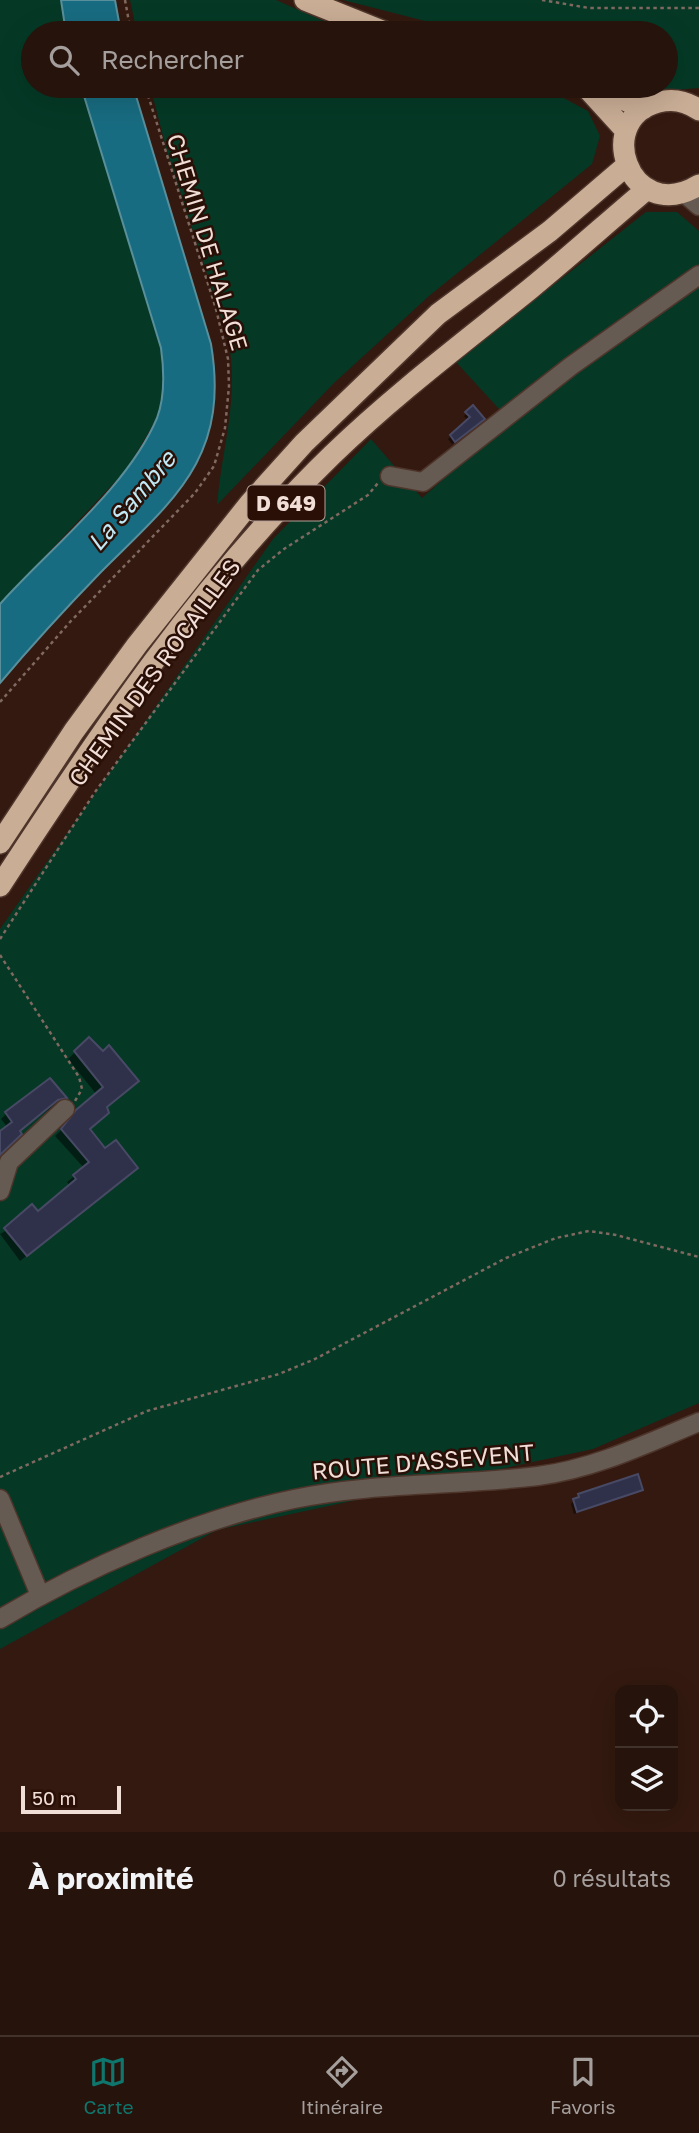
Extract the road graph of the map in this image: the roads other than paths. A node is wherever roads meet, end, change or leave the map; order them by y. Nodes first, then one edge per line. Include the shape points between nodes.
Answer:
1 (305, 0) edge
2 (357, 21) edge
3 (596, 98) edge
4 (621, 98) edge
5 (643, 109) junction
6 (699, 110) edge
7 (626, 131) junction
8 (626, 166) junction
9 (647, 189) junction
10 (694, 195) edge
11 (699, 275) edge
12 (390, 476) road end
13 (0, 843) edge
14 (0, 886) edge
15 (65, 1109) road end
16 (0, 1191) edge
17 (699, 1422) edge
18 (0, 1499) edge
19 (40, 1595) junction
20 (0, 1619) edge

1 - 2 highway
3 - 7 highway
4 - 5 highway
5 - 6 highway via 669,100
5 - 7 highway
7 - 8 highway
8 - 9 highway
8 - 13 highway, D 649 via 550,231 438,314 295,453 137,645
9 - 10 highway
9 - 14 highway, D 649 via 385,405 273,516 218,579 94,743
11 - 12 street via 571,366 423,482
15 - 16 street via 9,1162
17 - 19 street, ROUTE D'ASSEVENT via 615,1456 548,1474 381,1485 250,1509
18 - 19 street
19 - 20 street, ROUTE D'ASSEVENT

